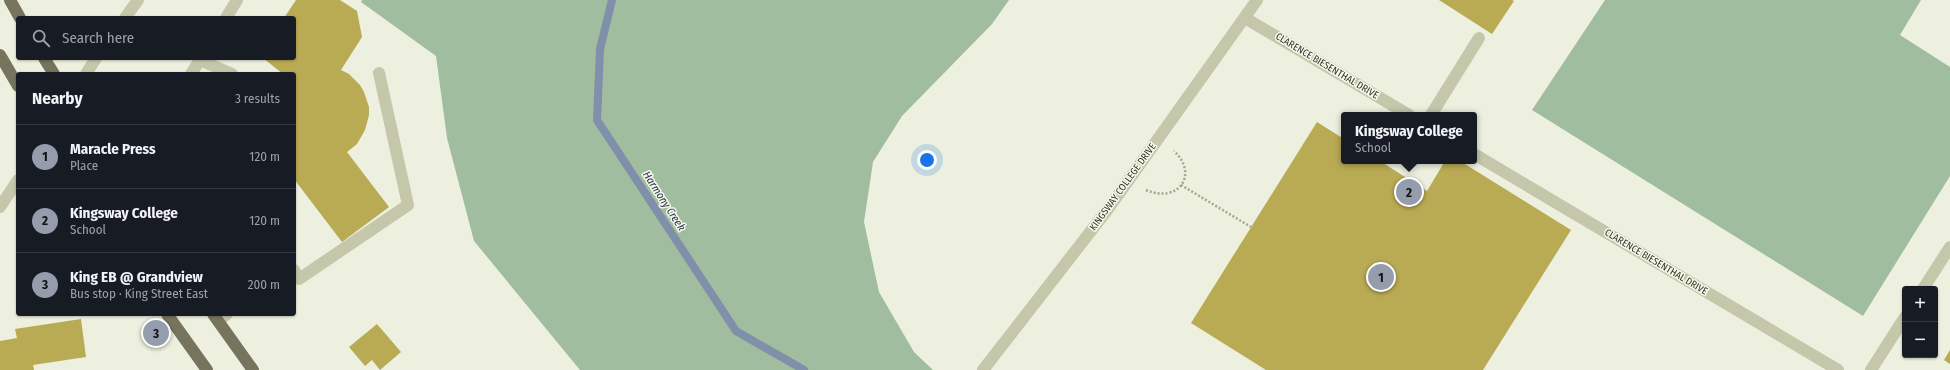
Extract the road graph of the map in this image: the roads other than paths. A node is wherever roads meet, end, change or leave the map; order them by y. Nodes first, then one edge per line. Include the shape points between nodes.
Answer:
1 (10, 0) edge
2 (138, 0) edge
3 (237, 0) edge
4 (1257, 0) edge
5 (19, 16) edge
6 (126, 16) edge
7 (227, 16) edge
8 (1245, 18) junction
9 (1479, 38) dead end
10 (0, 55) edge
11 (45, 60) edge
12 (95, 60) edge
13 (200, 60) edge
14 (203, 60) edge
15 (53, 72) edge
16 (87, 72) edge
17 (192, 72) edge
18 (228, 72) edge
19 (379, 73) dead end
20 (16, 83) edge
21 (1404, 112) edge
22 (1433, 112) edge
23 (1477, 156) edge
24 (16, 183) edge
25 (0, 207) edge
26 (1950, 247) edge
27 (296, 274) edge
28 (1925, 286) edge
29 (167, 316) edge
30 (219, 316) edge
31 (1902, 322) edge
32 (207, 370) edge
33 (253, 370) edge
34 (983, 370) edge
35 (1838, 370) edge
36 (1871, 370) edge

1 - 5 main road
2 - 6 street
3 - 7 street
4 - 8 street, KINGSWAY COLLEGE DRIVE
8 - 21 street, CLARENCE BIESENTHAL DRIVE
8 - 34 street, KINGSWAY COLLEGE DRIVE via 1108,209
9 - 22 street
10 - 20 main road
11 - 15 main road
12 - 16 street
13 - 17 street
14 - 18 street
19 - 27 street via 408,205 299,279
23 - 35 street, CLARENCE BIESENTHAL DRIVE
24 - 25 street
26 - 28 street
29 - 32 main road
30 - 33 main road
31 - 36 street

